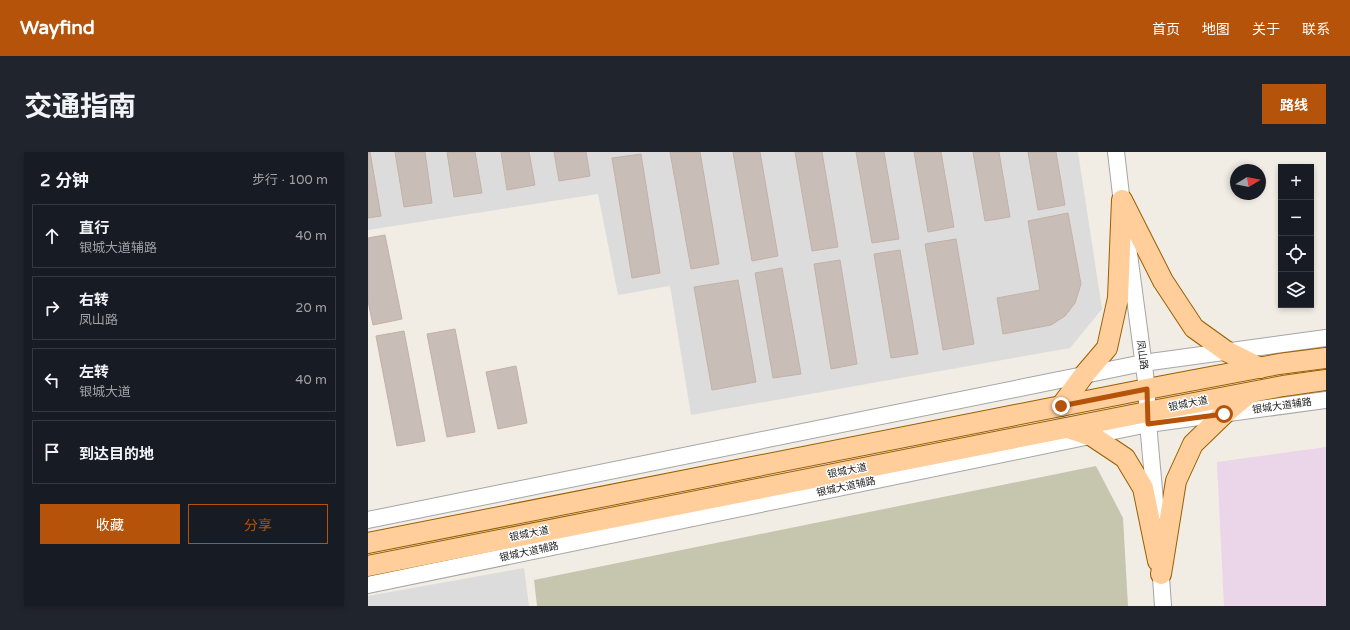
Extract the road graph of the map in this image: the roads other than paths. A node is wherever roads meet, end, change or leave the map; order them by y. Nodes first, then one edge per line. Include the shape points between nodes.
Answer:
1 (1116, 152) edge
2 (1122, 200) junction
3 (1326, 338) edge
4 (1226, 351) junction
5 (1326, 358) edge
6 (1143, 363) junction
7 (1260, 368) junction
8 (1084, 375) junction
9 (1326, 380) edge
10 (1147, 389) junction
11 (1250, 392) junction
12 (1326, 400) edge
13 (1061, 406) junction
14 (1224, 414) junction
15 (1148, 418) junction
16 (1066, 428) junction
17 (1092, 436) junction
18 (368, 520) edge
19 (368, 542) edge
20 (368, 566) edge
21 (1161, 574) junction
22 (368, 585) edge
23 (1164, 606) edge

1 - 2 street, 凤山路
2 - 4 main road via 1163,281 1194,328
2 - 6 street, 凤山路
2 - 8 main road via 1118,298 1107,348
3 - 4 street
4 - 6 street
4 - 7 main road
5 - 7 main road
6 - 8 street
6 - 10 street, 凤山路
7 - 10 main road
8 - 13 main road
8 - 18 street
9 - 11 main road, 银城大道
10 - 13 main road
10 - 15 street, 凤山路
11 - 14 main road
11 - 15 main road, 银城大道
12 - 14 street, 银城大道辅路
13 - 19 main road
14 - 15 street, 银城大道辅路
14 - 21 main road via 1193,444 1176,481
15 - 16 main road, 银城大道
15 - 17 street, 银城大道辅路
15 - 21 street, 凤山路
16 - 17 main road
16 - 20 main road, 银城大道
17 - 21 main road via 1125,458 1143,488
17 - 22 street, 银城大道辅路
21 - 23 street, 凤山路

